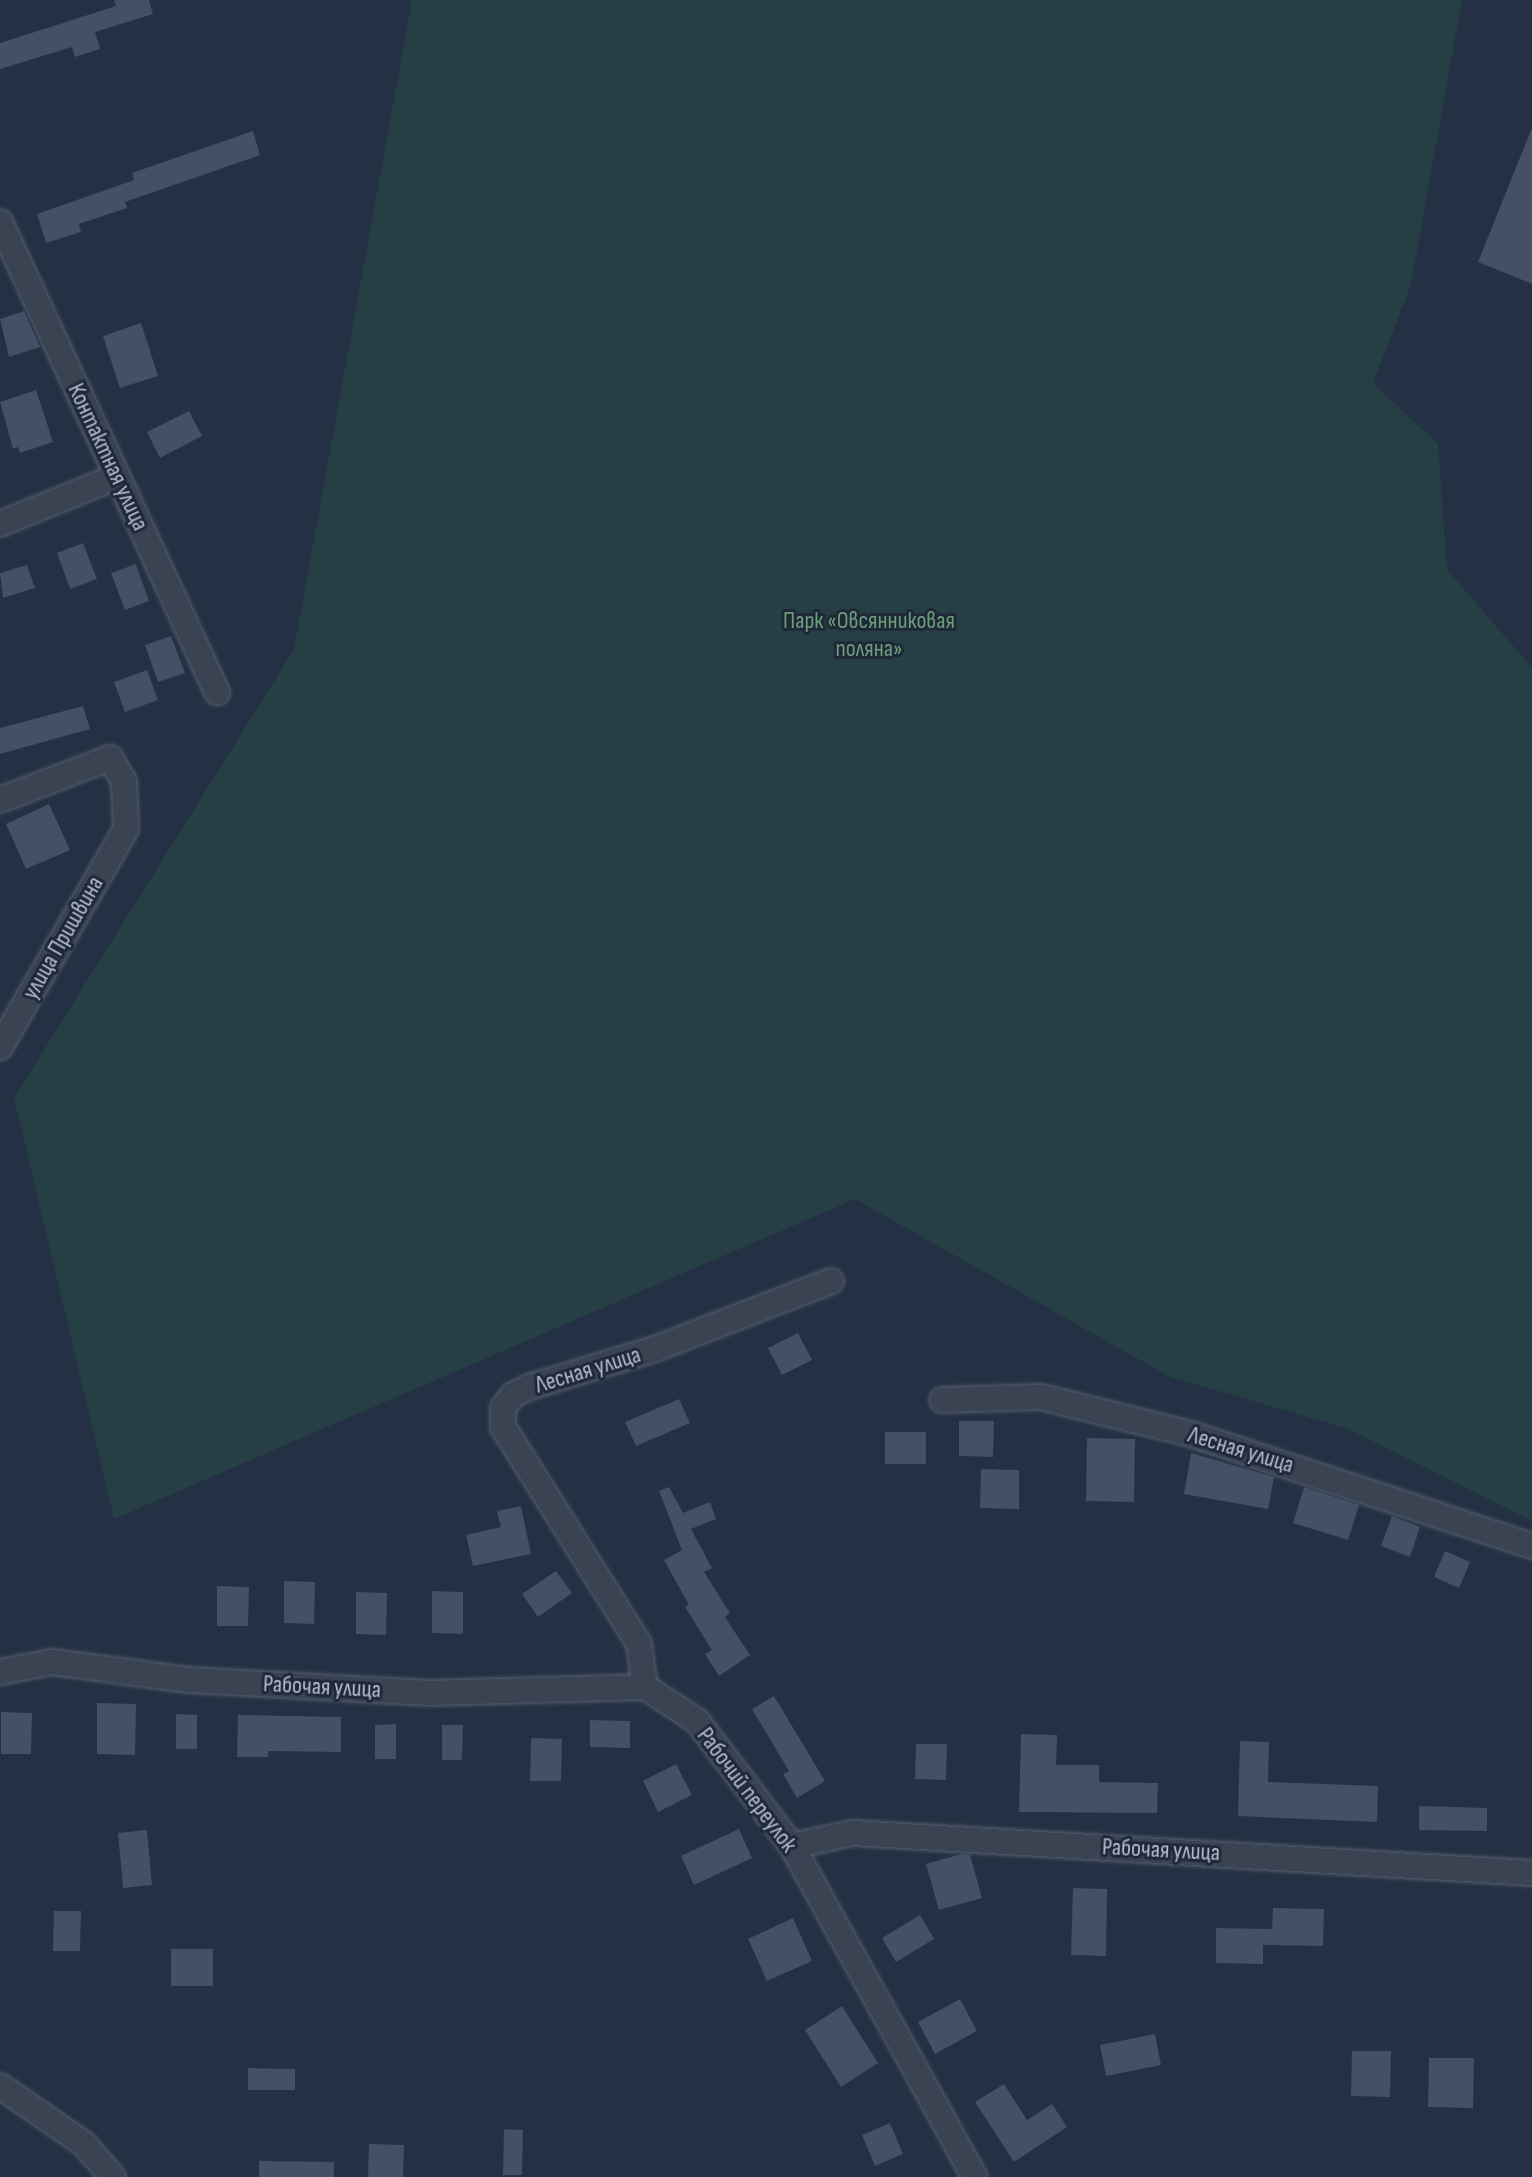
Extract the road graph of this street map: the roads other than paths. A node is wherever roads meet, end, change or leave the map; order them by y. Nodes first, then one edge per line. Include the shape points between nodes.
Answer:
1 (0, 222) edge
2 (10, 272) edge
3 (116, 477) junction
4 (0, 524) edge
5 (217, 692) dead end
6 (0, 800) edge
7 (0, 1047) edge
8 (831, 1281) dead end
9 (942, 1400) dead end
10 (1532, 1546) edge
11 (0, 1672) edge
12 (645, 1687) junction
13 (792, 1846) junction
14 (1532, 1873) edge
15 (0, 2086) edge
16 (971, 2176) edge
17 (113, 2177) edge

1 - 2 street, Контактная улица
2 - 3 street, Контактная улица
3 - 4 street
3 - 5 street, Контактная улица
6 - 7 street, улица Пришвина via 110,758 124,781 126,829
8 - 12 street, Лесная улица via 655,1349 529,1387 503,1408 503,1427 639,1644
9 - 10 street, Лесная улица via 1057,1401 1194,1435
11 - 12 street, Рабочая улица via 52,1662 189,1680 430,1693
12 - 13 street, Рабочий переулок via 697,1721
13 - 14 street, Рабочая улица via 853,1833
13 - 16 street, Рабочий переулок
15 - 17 street via 84,2144

